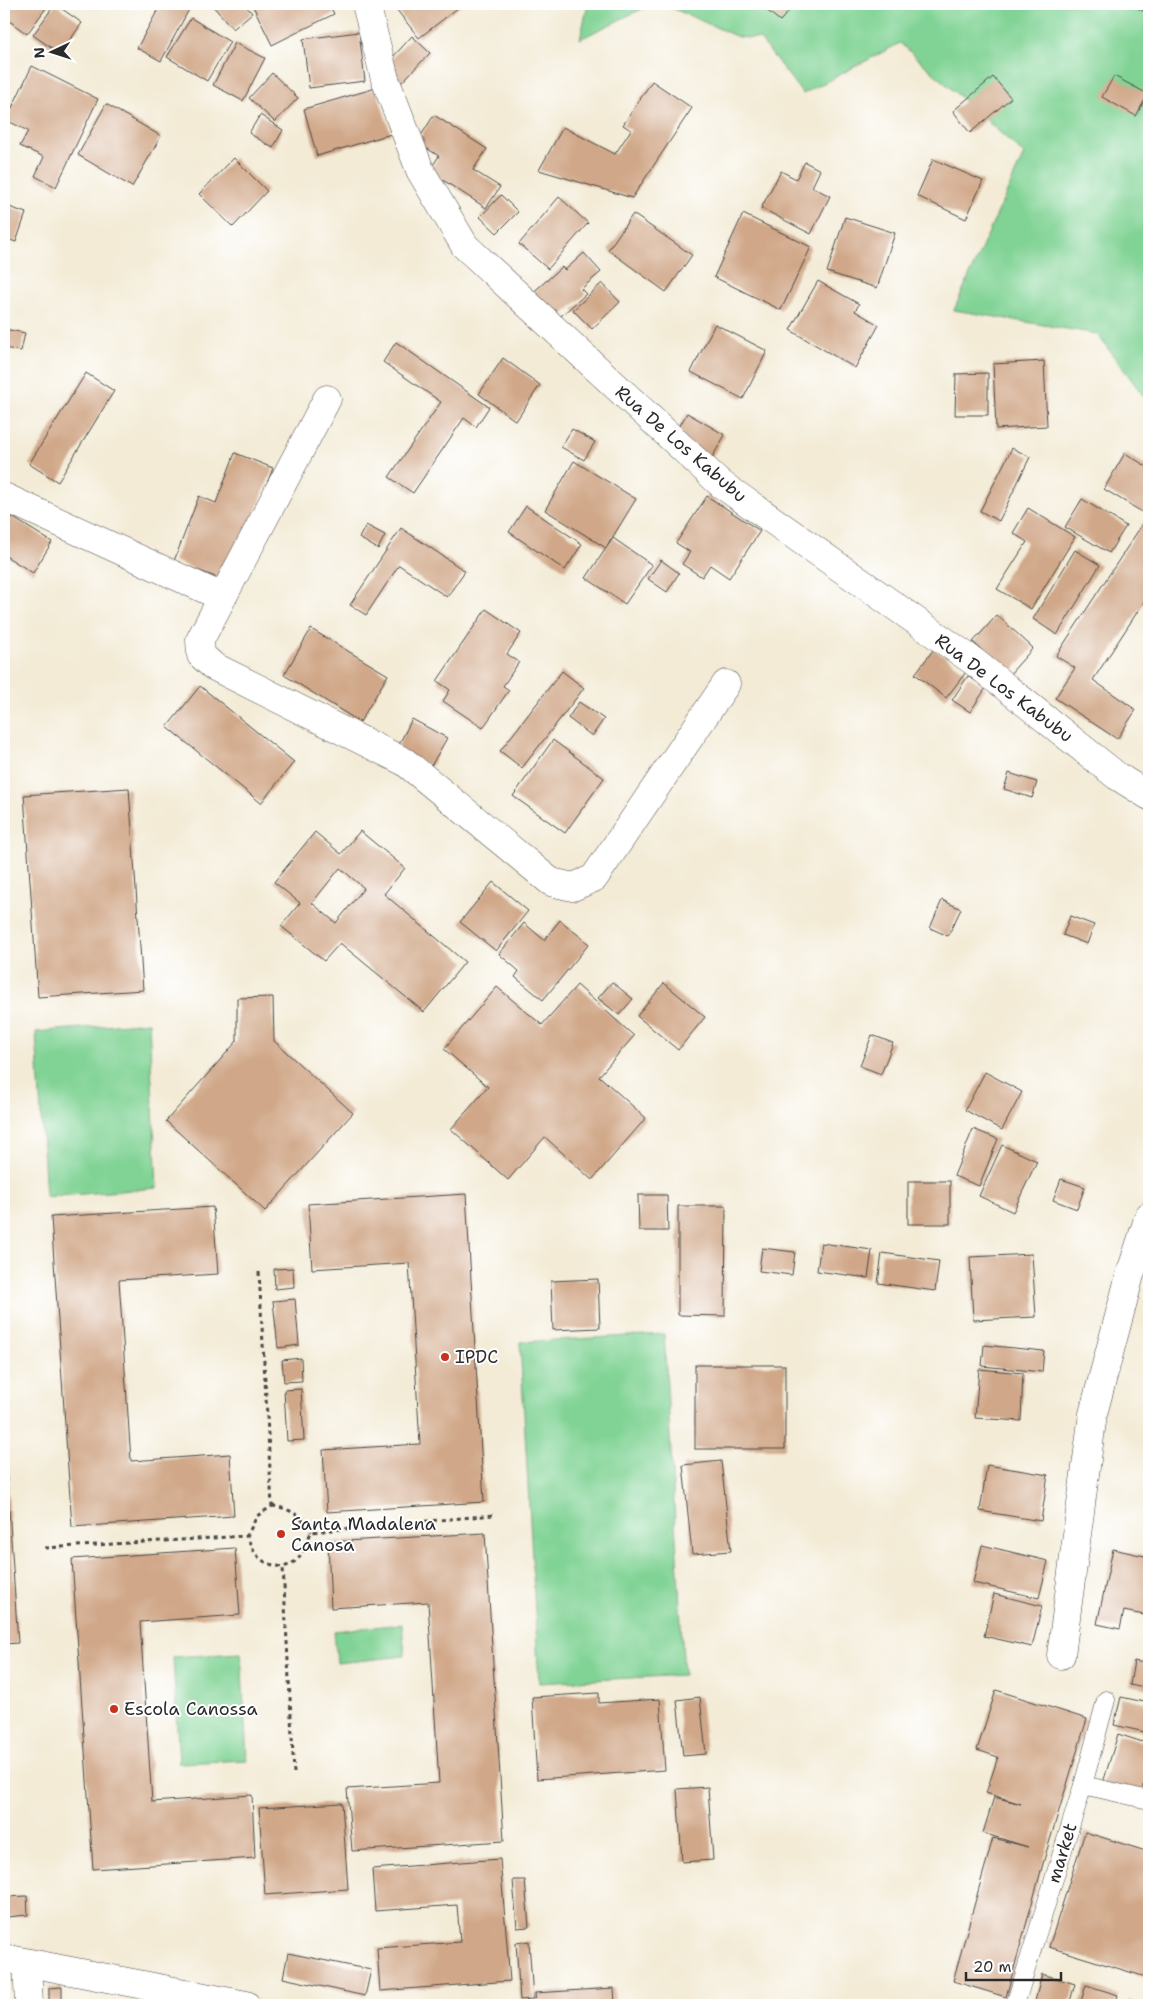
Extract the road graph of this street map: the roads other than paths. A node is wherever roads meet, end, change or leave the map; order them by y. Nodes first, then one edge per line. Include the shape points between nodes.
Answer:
1 (366, 4) edge
2 (328, 399) dead end
3 (4, 496) edge
4 (222, 597) junction
5 (726, 684) dead end
6 (1149, 796) edge
7 (1149, 1216) edge
8 (1061, 1655) dead end
9 (1106, 1700) dead end
10 (1083, 1785) junction
11 (1149, 1800) edge
12 (15, 1960) edge
13 (29, 2005) edge
14 (246, 2005) edge
15 (1015, 2005) edge

1 - 6 street, Rua De Los Kabubu via 385,79 420,170 465,246 721,484 973,662 1118,776
2 - 4 street
3 - 4 street
4 - 5 street via 200,640 201,655 213,666 405,762 551,882 573,887 594,878
7 - 8 street via 1093,1414
9 - 10 lane, market
10 - 11 lane
10 - 15 lane, market
12 - 13 street
12 - 14 street

